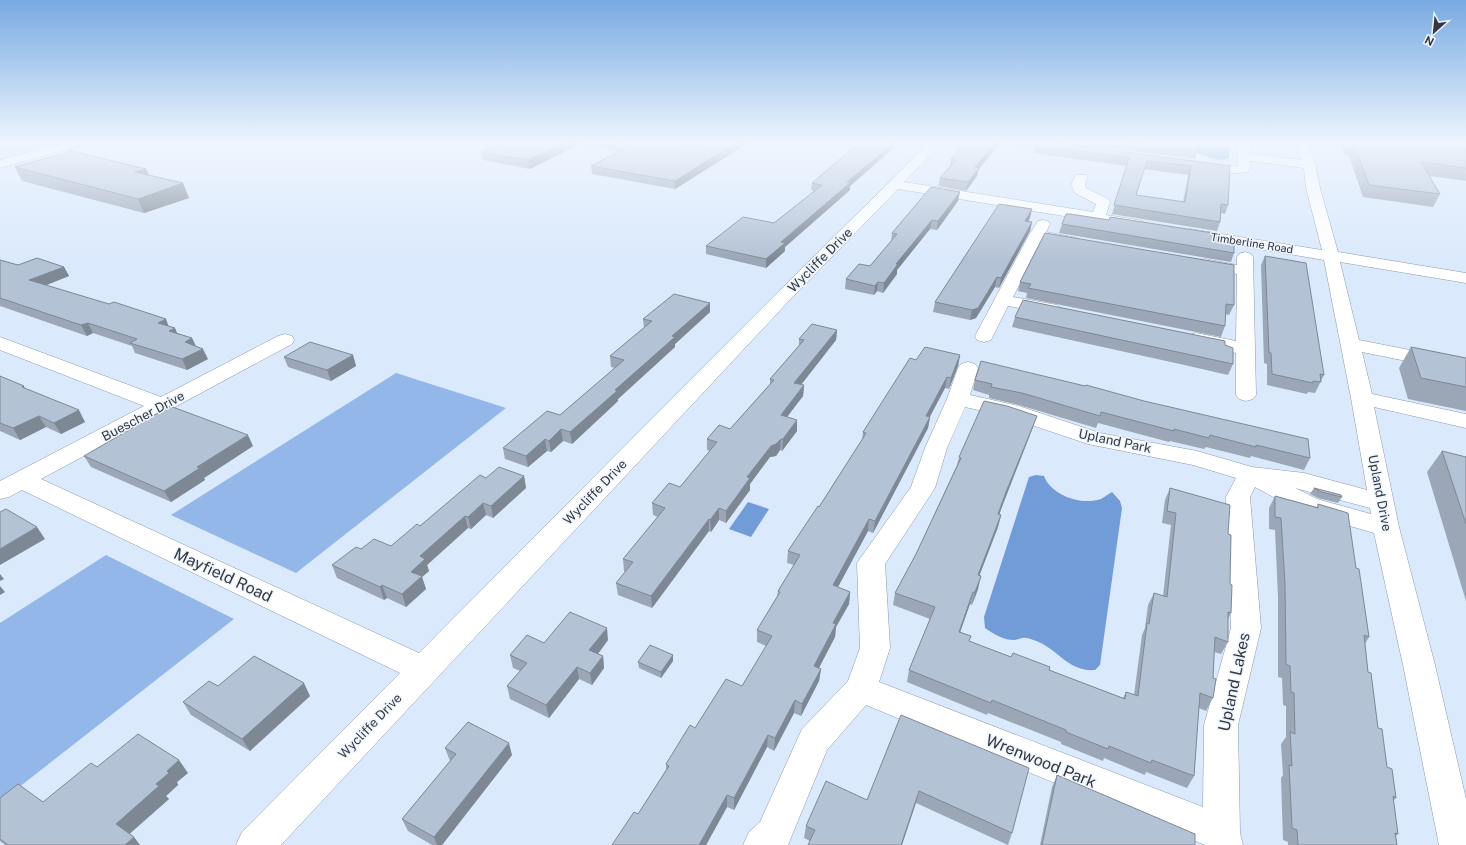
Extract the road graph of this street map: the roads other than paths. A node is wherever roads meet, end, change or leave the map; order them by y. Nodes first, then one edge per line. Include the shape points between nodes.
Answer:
1 (899, 181) edge
2 (1080, 181) edge
3 (1313, 181) edge
4 (896, 184) junction
5 (1098, 218) junction
6 (1044, 223) junction
7 (1152, 227) edge
8 (1175, 230) edge
9 (1245, 242) junction
10 (1083, 243) edge
11 (1330, 256) junction
12 (1191, 262) edge
13 (1245, 271) junction
14 (1466, 278) edge
15 (1003, 300) junction
16 (1066, 312) edge
17 (984, 336) dead end
18 (1184, 336) edge
19 (285, 340) dead end
20 (0, 343) edge
21 (1349, 344) junction
22 (1246, 349) junction
23 (1466, 367) edge
24 (968, 368) dead end
25 (1246, 395) dead end
26 (1362, 398) junction
27 (958, 399) junction
28 (162, 405) junction
29 (1466, 420) edge
30 (1250, 474) junction
31 (11, 486) edge
32 (1384, 515) junction
33 (424, 670) junction
34 (861, 689) junction
35 (1223, 839) edge
36 (255, 845) edge
37 (762, 845) edge
38 (1458, 845) edge

1 - 4 street, Wycliffe Drive
2 - 5 street via 1080,190 1102,202
3 - 11 street, Upland Drive
4 - 6 street
4 - 33 street, Wycliffe Drive via 779,301
5 - 6 street
5 - 7 street
6 - 10 street
6 - 15 street
8 - 9 street, Timberline Road
9 - 11 street, Timberline Road
9 - 13 street
11 - 14 street, Timberline Road
11 - 21 street, Upland Drive
12 - 13 street
13 - 22 street
15 - 16 street
15 - 17 street
18 - 22 street
19 - 28 street, Buescher Drive
20 - 28 street
21 - 23 street
21 - 26 street, Upland Drive
22 - 25 street
24 - 27 street
26 - 29 street
26 - 32 street, Upland Drive
27 - 30 street, Upland Park via 1011,411 1096,440 1197,458
27 - 34 street via 936,448 923,488 871,563 875,648
28 - 31 street, Buescher Drive
30 - 32 street, Upland Park via 1308,505
30 - 35 street, Upland Lakes via 1238,497 1246,628 1221,725
31 - 33 street, Mayfield Road
32 - 38 street, Upland Drive
33 - 36 street, Wycliffe Drive
34 - 35 street, Wrenwood Park
34 - 37 street via 814,740 773,835

